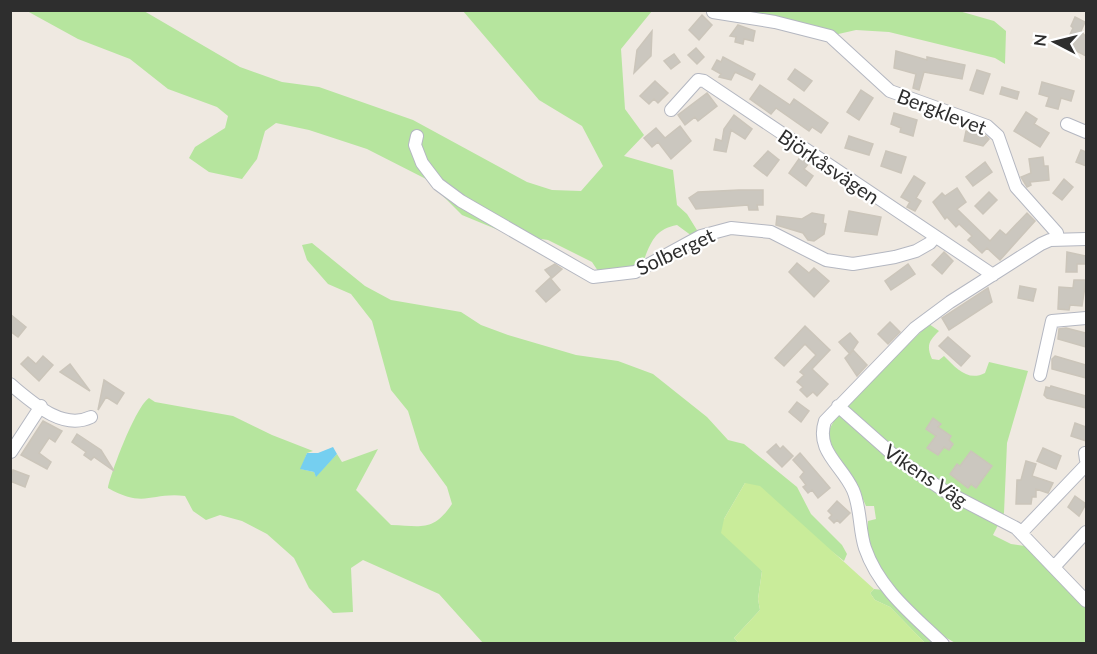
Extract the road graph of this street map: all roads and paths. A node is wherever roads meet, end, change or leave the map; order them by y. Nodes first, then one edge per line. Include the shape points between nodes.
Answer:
1 (713, 12) dead end
2 (671, 110) dead end
3 (1067, 124) dead end
4 (1086, 132) edge
5 (417, 136) dead end
6 (935, 237) junction
7 (1058, 239) junction
8 (1086, 239) edge
9 (993, 275) junction
10 (1086, 318) edge
11 (1040, 375) dead end
12 (10, 384) edge
13 (41, 406) junction
14 (838, 406) junction
15 (91, 417) dead end
16 (11, 452) edge
17 (1086, 460) edge
18 (1086, 532) edge
19 (1021, 533) junction
20 (1054, 567) junction
21 (1086, 601) edge
22 (944, 644) edge

1 - 7 street, Bergklevet via 830,36 890,91 987,126 998,136 1016,187 1057,232
2 - 6 street, Björkåsvägen via 698,80 704,81
3 - 4 street
5 - 6 street, Solberget via 415,145 422,163 438,184 593,277 635,272 701,236 738,227 771,232 825,260 853,264 895,257 916,250
6 - 9 street, Björkåsvägen
7 - 8 street
7 - 9 street via 1035,247
9 - 14 street via 915,328
10 - 11 street via 1052,321
12 - 13 street
13 - 15 street via 64,422 76,423
13 - 16 street
14 - 19 street, Vikens Väg via 899,460
14 - 22 street via 825,421 822,437 828,454 854,491 865,548 877,577
17 - 19 street
18 - 20 street
19 - 20 street, Vikens Väg
20 - 21 street, Vikens Väg

